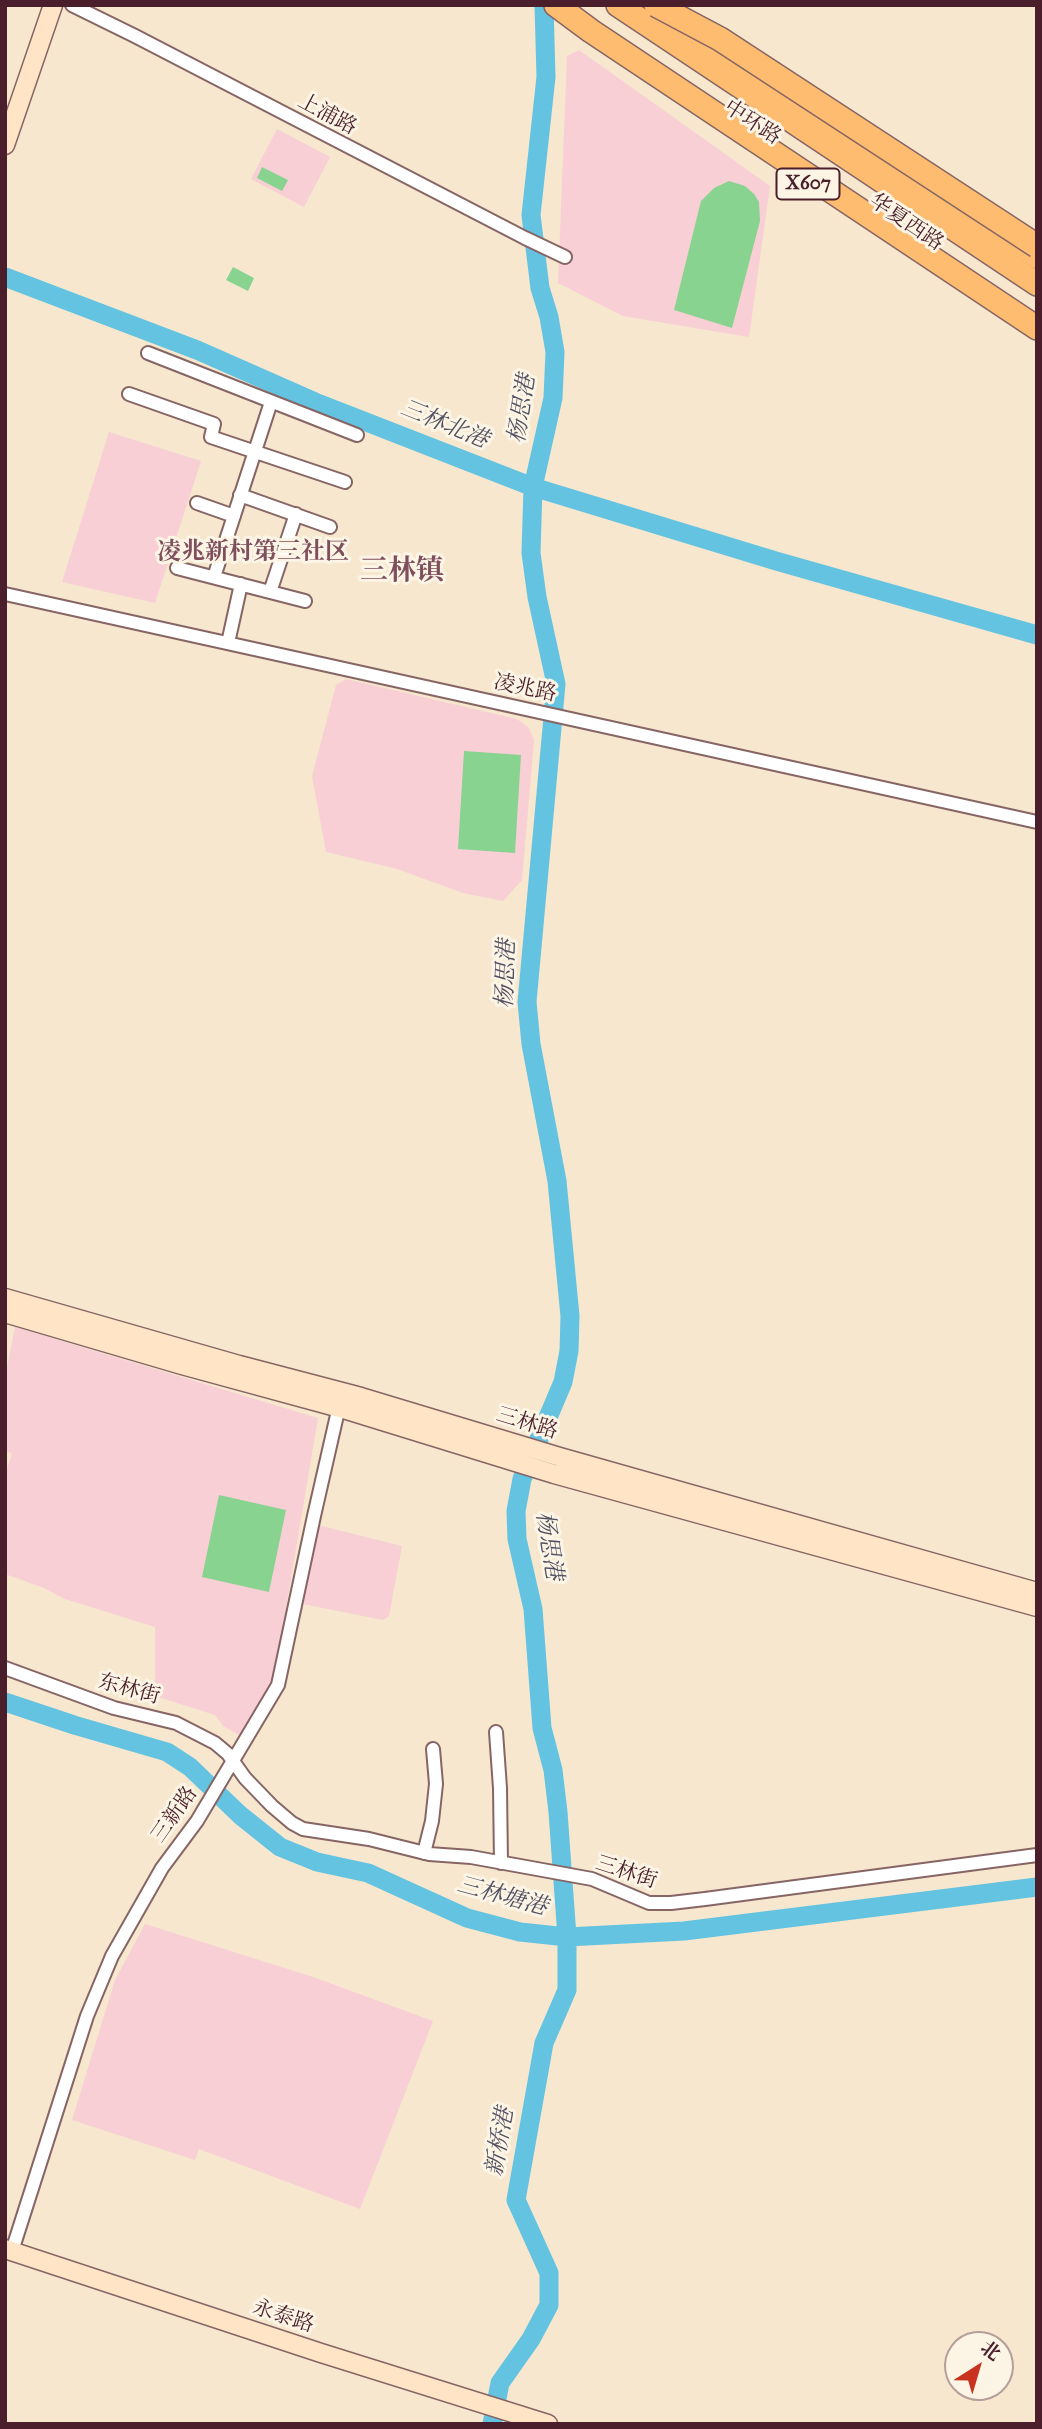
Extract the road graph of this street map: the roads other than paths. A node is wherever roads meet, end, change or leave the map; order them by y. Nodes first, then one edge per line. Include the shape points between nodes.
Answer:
1 (53, 5) edge
2 (72, 5) edge
3 (546, 5) edge
4 (556, 5) edge
5 (573, 5) edge
6 (618, 5) edge
7 (645, 5) edge
8 (656, 5) edge
9 (664, 5) edge
10 (5, 145) edge
11 (1037, 240) edge
12 (1037, 246) edge
13 (565, 257) dead end
14 (1037, 259) edge
15 (1037, 284) edge
16 (1037, 310) edge
17 (1037, 330) edge
18 (148, 353) dead end
19 (129, 394) dead end
20 (271, 402) junction
21 (357, 435) dead end
22 (254, 452) junction
23 (345, 482) dead end
24 (240, 495) junction
25 (197, 503) dead end
26 (296, 514) junction
27 (234, 516) junction
28 (331, 527) dead end
29 (177, 568) dead end
30 (214, 578) junction
31 (241, 584) junction
32 (270, 592) junction
33 (5, 594) edge
34 (305, 601) dead end
35 (228, 643) junction
36 (1037, 822) edge
37 (5, 1298) edge
38 (5, 1313) edge
39 (341, 1401) junction
40 (557, 1466) junction
41 (1037, 1592) edge
42 (1037, 1607) edge
43 (5, 1668) edge
44 (496, 1732) dead end
45 (433, 1749) dead end
46 (232, 1765) junction
47 (424, 1853) junction
48 (1037, 1855) edge
49 (501, 1863) junction
50 (8, 2250) edge
51 (548, 2424) edge

1 - 10 main road
2 - 13 street, 上浦路
3 - 17 main road, 华夏西路 / X607 via 917,258
4 - 17 highway
5 - 16 highway, 中环路
6 - 15 highway, 中环路
7 - 14 main road, 华夏西路 / X607
8 - 12 highway, bridge via 720,39
9 - 11 main road
18 - 20 street
19 - 22 street via 214,424 211,437
20 - 21 street
20 - 22 street
22 - 23 street
22 - 24 street
24 - 26 street
24 - 27 street
25 - 27 street
26 - 28 street
26 - 32 street
27 - 30 street
29 - 30 street
30 - 31 street
31 - 32 street
31 - 35 street
32 - 34 street
33 - 35 street, 凌兆路
35 - 36 street, 凌兆路
37 - 39 main road, 三林路
38 - 39 main road, 三林路 via 182,1366
39 - 40 main road, 三林路 via 361,1397
39 - 46 street, 三新路 via 278,1685
40 - 41 main road, 三林路
40 - 42 main road, 三林路
43 - 46 street, 东林街 via 104,1705 176,1723 215,1743
44 - 49 street
45 - 47 street via 436,1784
46 - 47 street, 三林街 via 297,1827
46 - 50 street, 三新路 via 162,1868 99,1984
47 - 49 street, 三林街
48 - 49 street, 三林街 via 658,1904 592,1879
50 - 51 main road, 永泰路

